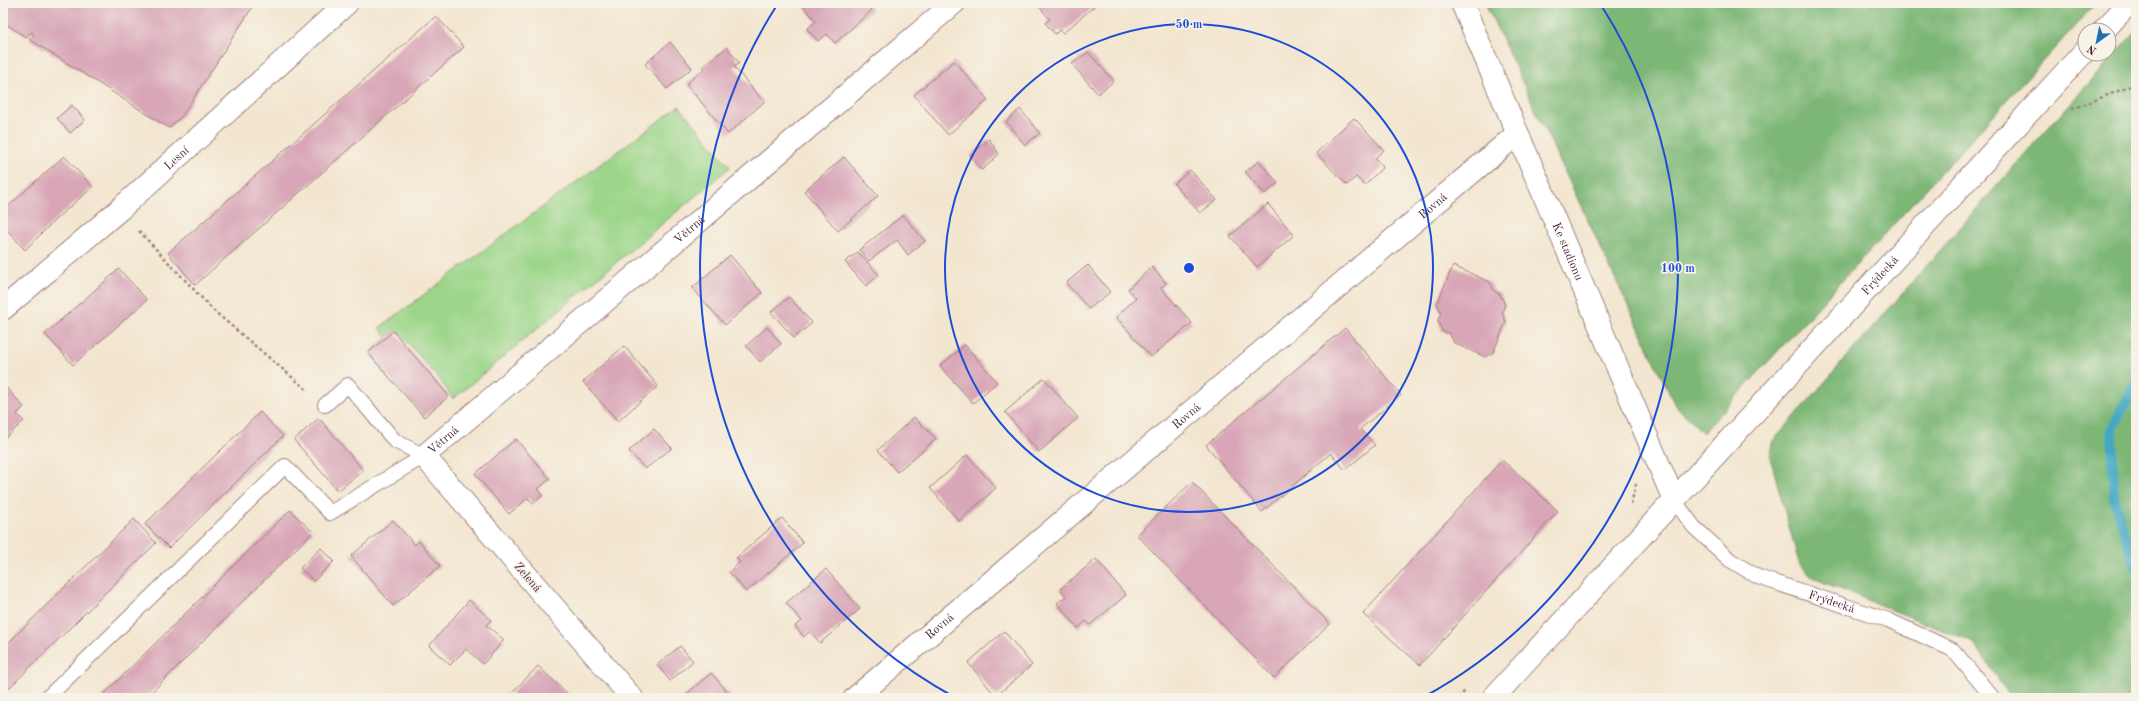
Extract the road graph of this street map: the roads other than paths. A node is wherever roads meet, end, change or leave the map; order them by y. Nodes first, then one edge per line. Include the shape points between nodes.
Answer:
1 (347, 3) edge
2 (954, 3) edge
3 (1462, 3) edge
4 (2129, 3) edge
5 (2111, 22) edge
6 (2077, 60) edge
7 (1517, 134) junction
8 (3, 309) edge
9 (325, 405) road end
10 (424, 456) junction
11 (1674, 500) junction
12 (47, 698) edge
13 (632, 698) edge
14 (855, 698) edge
15 (1492, 698) edge
16 (1993, 698) edge

1 - 8 street, Lesní via 119,210
2 - 10 street, Větrná
3 - 7 street, Ke stadionu
4 - 5 street
6 - 11 street, Frýdecká
7 - 11 street, Ke stadionu
7 - 14 street, Rovná
9 - 10 lane via 348,385 395,441
10 - 12 lane via 330,513 285,466
10 - 13 street, Zelená
11 - 15 street, Frýdecká
11 - 16 lane, Frýdecká via 1694,528 1730,560 1758,577 1888,620 1953,650

